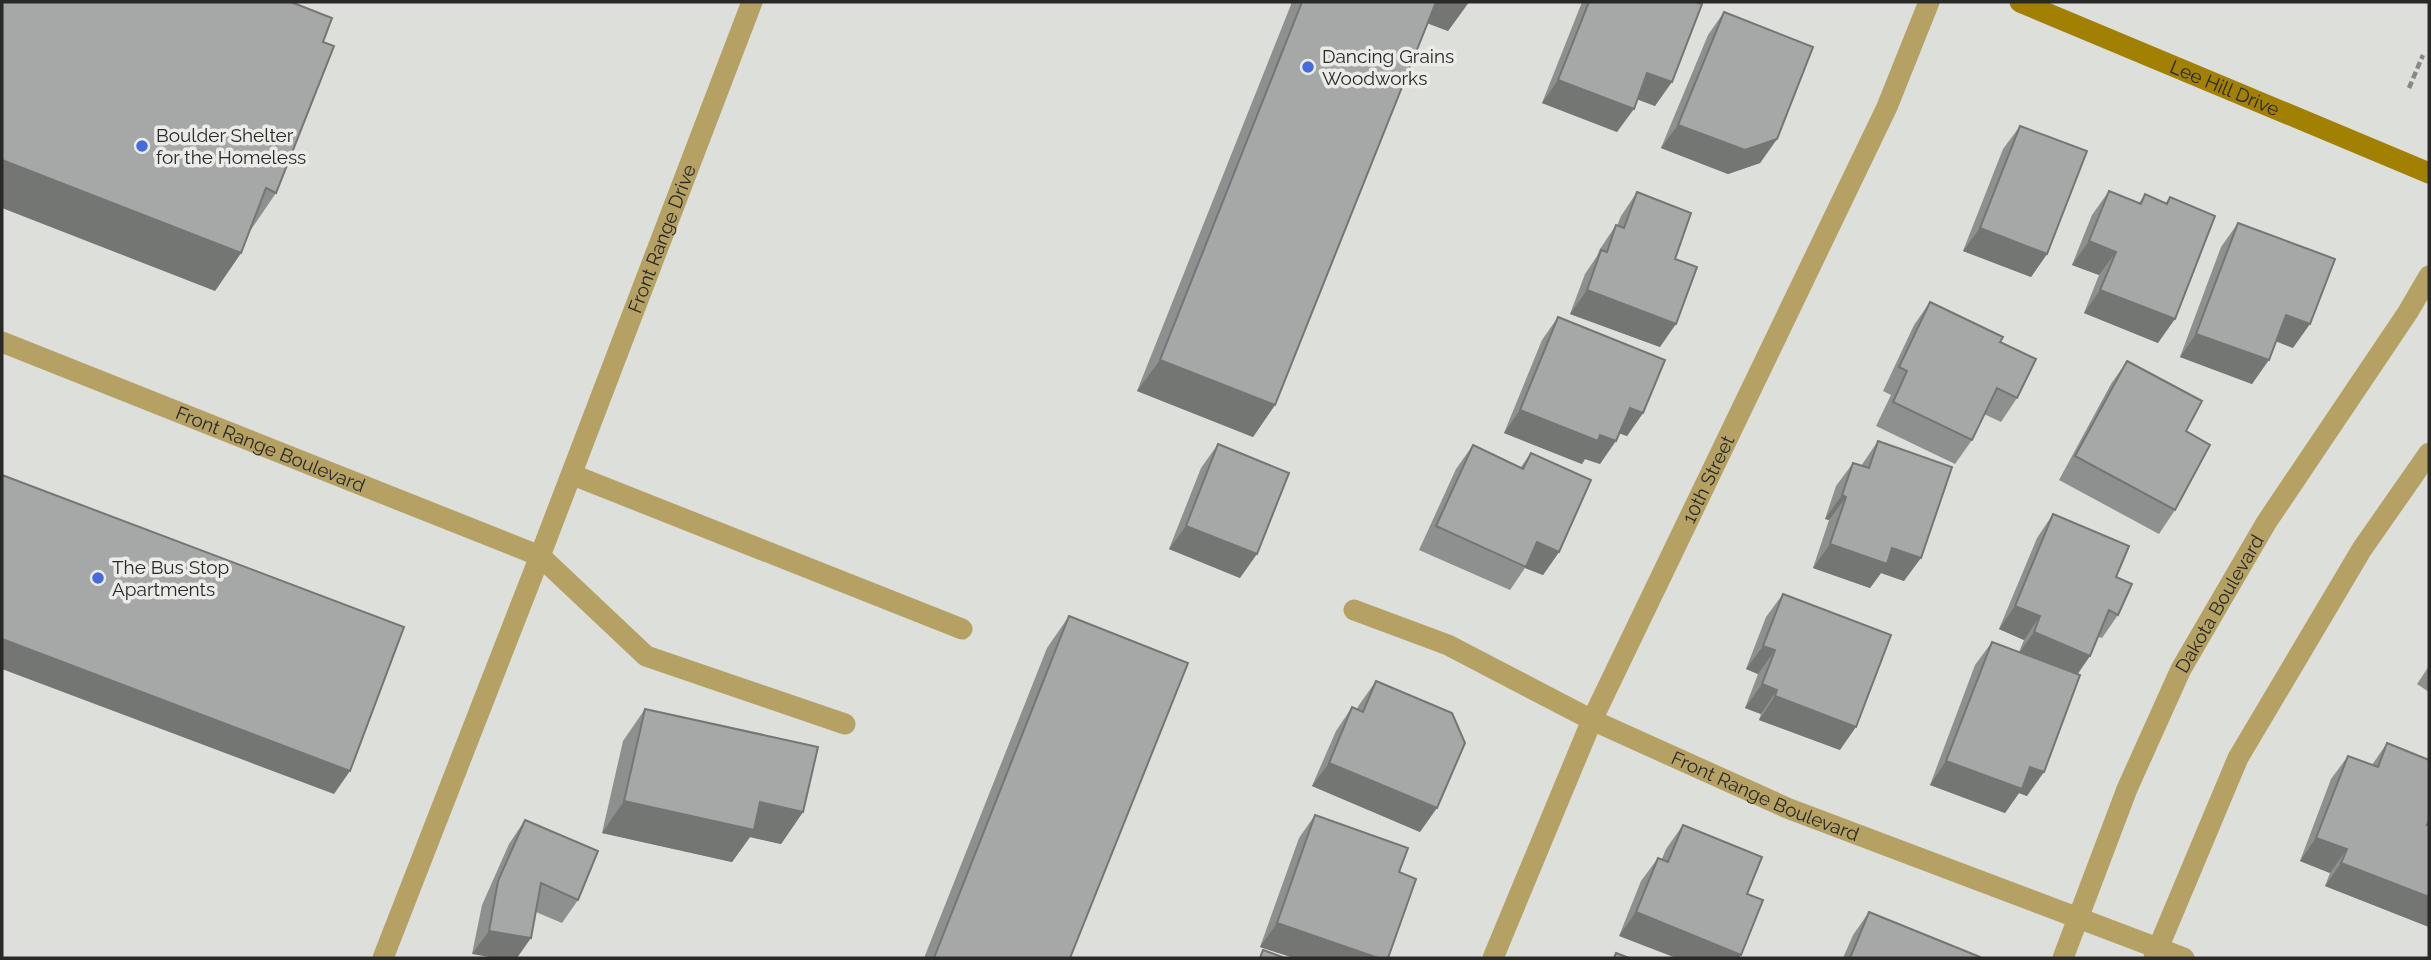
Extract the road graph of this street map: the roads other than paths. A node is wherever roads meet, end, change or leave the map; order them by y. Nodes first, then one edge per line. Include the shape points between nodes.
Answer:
1 (752, 2) edge
2 (1929, 2) edge
3 (2020, 2) edge
4 (2429, 173) edge
5 (2429, 276) edge
6 (2, 342) edge
7 (2429, 453) edge
8 (573, 475) junction
9 (540, 556) junction
10 (1354, 610) dead end
11 (962, 629) dead end
12 (1592, 720) junction
13 (845, 724) dead end
14 (2077, 920) junction
15 (2156, 953) edge
16 (383, 958) edge
17 (1493, 958) edge
18 (2063, 958) edge
19 (2184, 958) edge

1 - 8 street, Front Range Drive
2 - 12 street, 10th Street via 1886,107
3 - 4 street, Lee Hill Drive
5 - 14 street, Dakota Boulevard via 2266,523 2181,669 2127,789
6 - 9 street, Front Range Boulevard
7 - 15 street via 2362,549 2238,758
8 - 9 street, Front Range Drive
8 - 11 street
9 - 13 street via 646,656
9 - 16 street, Front Range Drive
10 - 12 street, Front Range Boulevard via 1448,645
12 - 14 street, Front Range Boulevard via 1787,808
12 - 17 street, 10th Street
14 - 15 street, Front Range Boulevard
14 - 18 street, Dakota Boulevard
15 - 19 street, Front Range Boulevard

